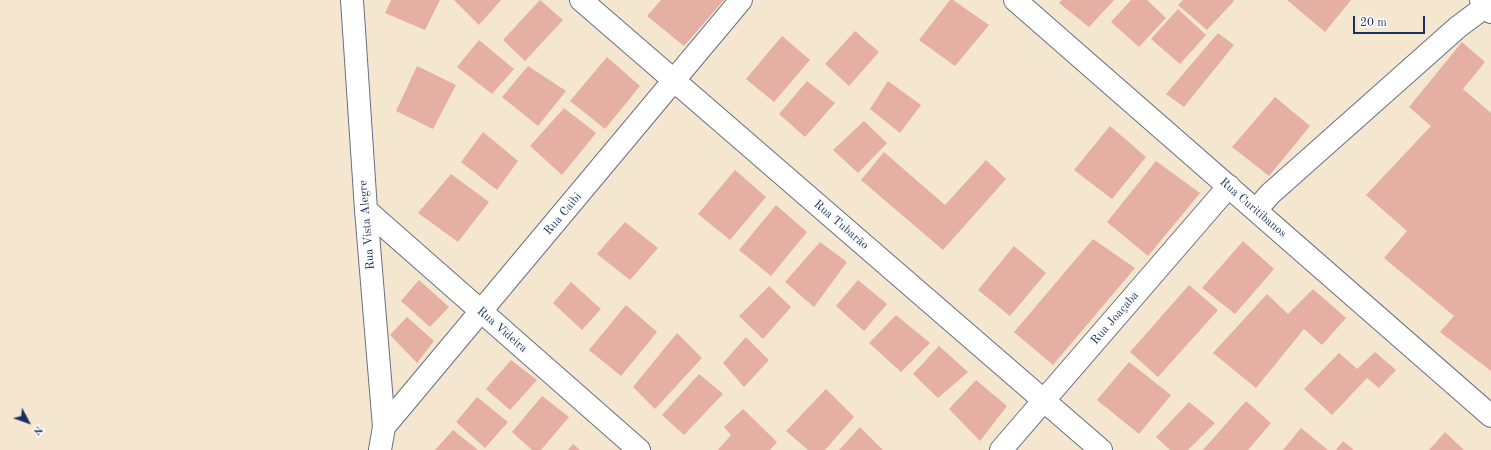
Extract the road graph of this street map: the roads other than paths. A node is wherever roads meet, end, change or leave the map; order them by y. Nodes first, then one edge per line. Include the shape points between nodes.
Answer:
1 (352, 0) edge
2 (580, 0) edge
3 (741, 0) edge
4 (1015, 0) edge
5 (1486, 6) edge
6 (674, 81) junction
7 (1229, 186) junction
8 (366, 210) junction
9 (1256, 210) junction
10 (481, 312) junction
11 (1044, 401) junction
12 (1491, 416) edge
13 (384, 427) junction
14 (380, 450) edge
15 (639, 450) edge
16 (1001, 450) edge
17 (1101, 450) edge

1 - 8 street, Rua Vista Alegre
2 - 6 street, Rua Tubarão
3 - 6 street, Rua Caibi
4 - 7 street, Rua Curitibanos
5 - 9 street via 1458,27 1270,194
6 - 10 street, Rua Caibi
6 - 11 street, Rua Tubarão
7 - 9 street, Rua Curitibanos
7 - 11 street, Rua Joaçaba
8 - 10 street, Rua Videira
8 - 13 street, Rua Vista Alegre
9 - 12 street, Rua Curitibanos
10 - 13 street, Rua Caibi
10 - 15 street, Rua Videira
11 - 16 street, Rua Joaçaba
11 - 17 street, Rua Tubarão
13 - 14 street, Rua Vista Alegre

